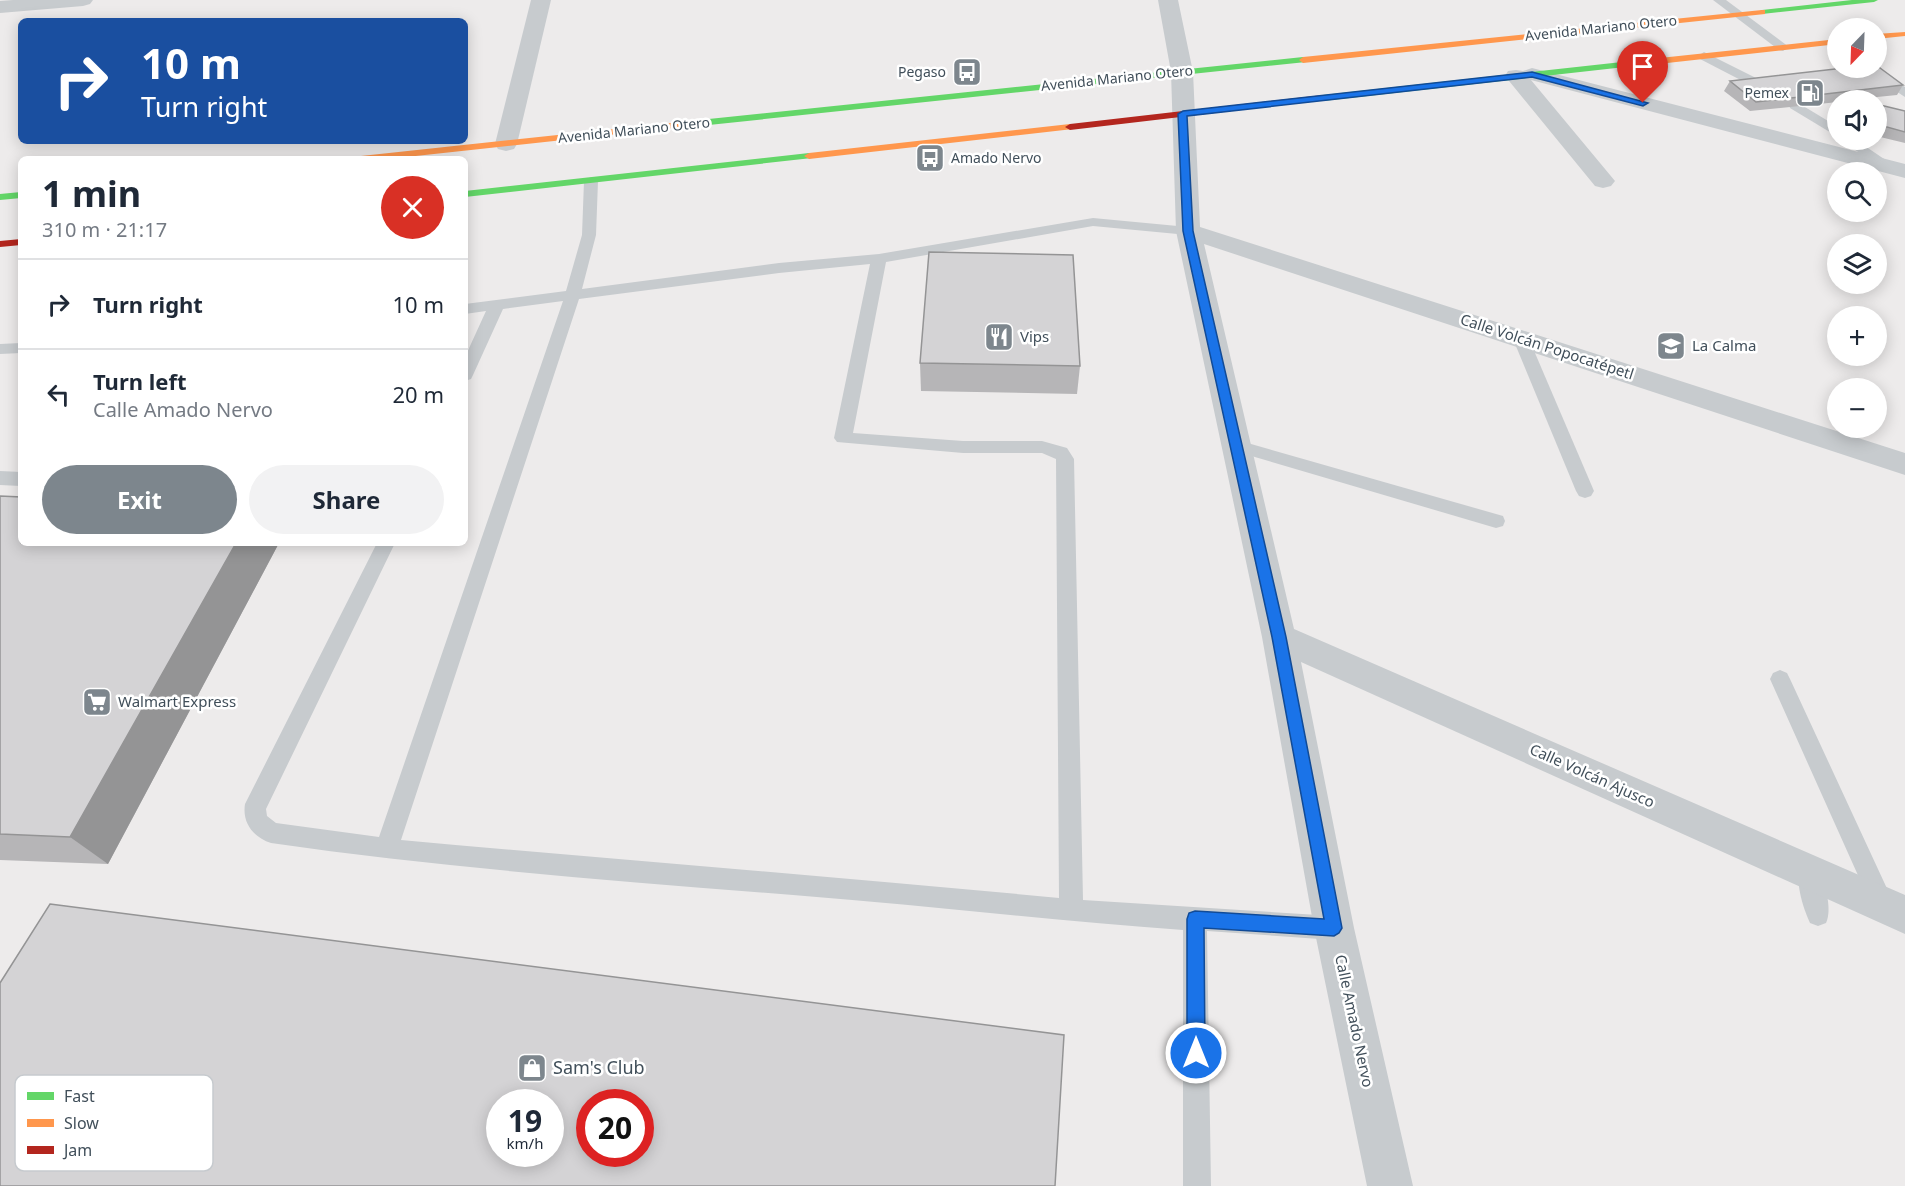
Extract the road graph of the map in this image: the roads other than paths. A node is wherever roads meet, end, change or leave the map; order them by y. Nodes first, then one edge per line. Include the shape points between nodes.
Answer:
1 (84, 0) edge
2 (541, 0) edge
3 (1168, 0) edge
4 (1719, 0) edge
5 (1874, 0) edge
6 (0, 7) edge
7 (1740, 14) junction
8 (1905, 34) edge
9 (1887, 36) edge
10 (1827, 42) edge
11 (1783, 47) junction
12 (1704, 56) junction
13 (1182, 72) junction
14 (1524, 75) junction
15 (1882, 78) edge
16 (1762, 86) edge
17 (1905, 93) edge
18 (1795, 105) edge
19 (1183, 114) junction
20 (1827, 126) edge
21 (506, 144) junction
22 (1865, 150) edge
23 (390, 156) edge
24 (1897, 169) edge
25 (591, 181) junction
26 (1603, 181) dead end
27 (468, 194) edge
28 (18, 195) edge
29 (0, 197) edge
30 (1188, 231) junction
31 (18, 242) edge
32 (0, 244) edge
33 (879, 259) junction
34 (573, 295) junction
35 (497, 305) junction
36 (468, 309) edge
37 (1521, 339) junction
38 (18, 348) edge
39 (0, 349) edge
40 (468, 368) edge
41 (1237, 446) junction
42 (1905, 464) edge
43 (0, 478) edge
44 (18, 479) edge
45 (1585, 491) dead end
46 (1496, 521) dead end
47 (385, 546) edge
48 (1279, 637) junction
49 (1780, 679) dead end
50 (386, 849) junction
51 (1809, 873) junction
52 (1894, 910) edge
53 (1071, 911) junction
54 (1818, 915) dead end
55 (1195, 919) junction
56 (1334, 928) junction
57 (1197, 1186) edge
58 (1390, 1186) edge

1 - 6 street
2 - 21 street
3 - 13 street, Calle Amado Nervo
4 - 7 lane
5 - 7 main road, Avenida Mariano Otero
7 - 11 lane
7 - 13 main road, Avenida Mariano Otero
8 - 9 main road
10 - 11 main road
11 - 12 main road
12 - 14 main road
12 - 16 lane
13 - 19 street, Calle Amado Nervo
13 - 21 main road, Avenida Mariano Otero
14 - 19 main road
14 - 24 street
14 - 26 street
15 - 17 lane
18 - 20 lane
19 - 25 main road
19 - 30 street, Calle Amado Nervo
21 - 23 main road, Avenida Mariano Otero
22 - 24 lane
25 - 27 main road
25 - 34 lane via 589,236
28 - 29 main road
30 - 33 lane via 1093,222
30 - 37 street, Calle Volcán Popocatépetl
30 - 41 street, Calle Amado Nervo
31 - 32 main road
33 - 34 lane
33 - 53 lane via 843,438 963,447 1042,447 1061,452 1065,459
34 - 35 lane
34 - 50 lane
35 - 36 lane
35 - 40 lane
37 - 42 street, Calle Volcán Popocatépetl
37 - 45 lane
38 - 39 lane
41 - 46 lane
41 - 48 street, Calle Amado Nervo
43 - 44 lane
47 - 50 lane via 256,804 254,816 271,833
48 - 51 street, Calle Volcán Ajusco
48 - 56 street, Calle Amado Nervo
49 - 52 lane
50 - 53 lane
51 - 52 street, Calle Volcán Ajusco
51 - 54 lane
53 - 55 lane
55 - 56 lane
55 - 57 lane
56 - 58 street, Calle Amado Nervo

